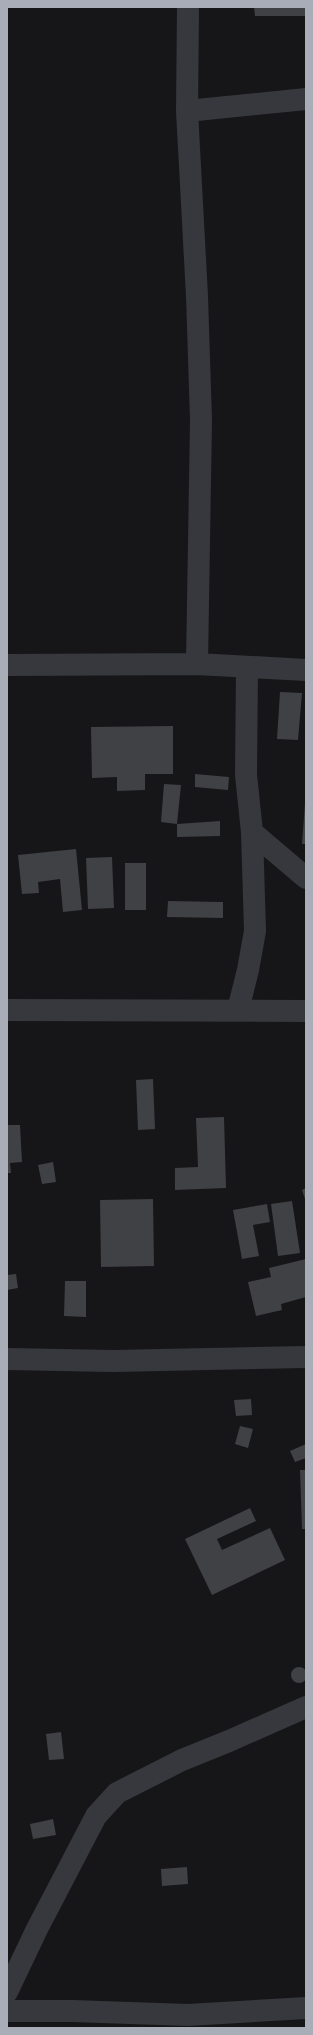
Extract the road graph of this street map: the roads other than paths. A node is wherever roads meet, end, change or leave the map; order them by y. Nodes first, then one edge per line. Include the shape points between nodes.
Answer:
1 (188, 7) edge
2 (306, 99) edge
3 (187, 111) junction
4 (197, 664) junction
5 (7, 665) edge
6 (247, 668) junction
7 (306, 670) edge
8 (252, 832) junction
9 (306, 878) edge
10 (7, 1010) edge
11 (238, 1010) junction
12 (306, 1011) edge
13 (306, 1357) edge
14 (7, 1358) edge
15 (306, 1707) edge
16 (7, 1992) edge
17 (306, 2008) edge
18 (7, 2011) edge

1 - 3 street
2 - 3 street
3 - 4 street via 201,420
4 - 5 street
4 - 6 street
6 - 7 street
6 - 8 street via 246,775
8 - 9 street
8 - 11 street via 254,931
10 - 11 street
11 - 12 street
13 - 14 street via 113,1361
15 - 16 street via 182,1760 117,1793 96,1816
17 - 18 street via 188,2015

